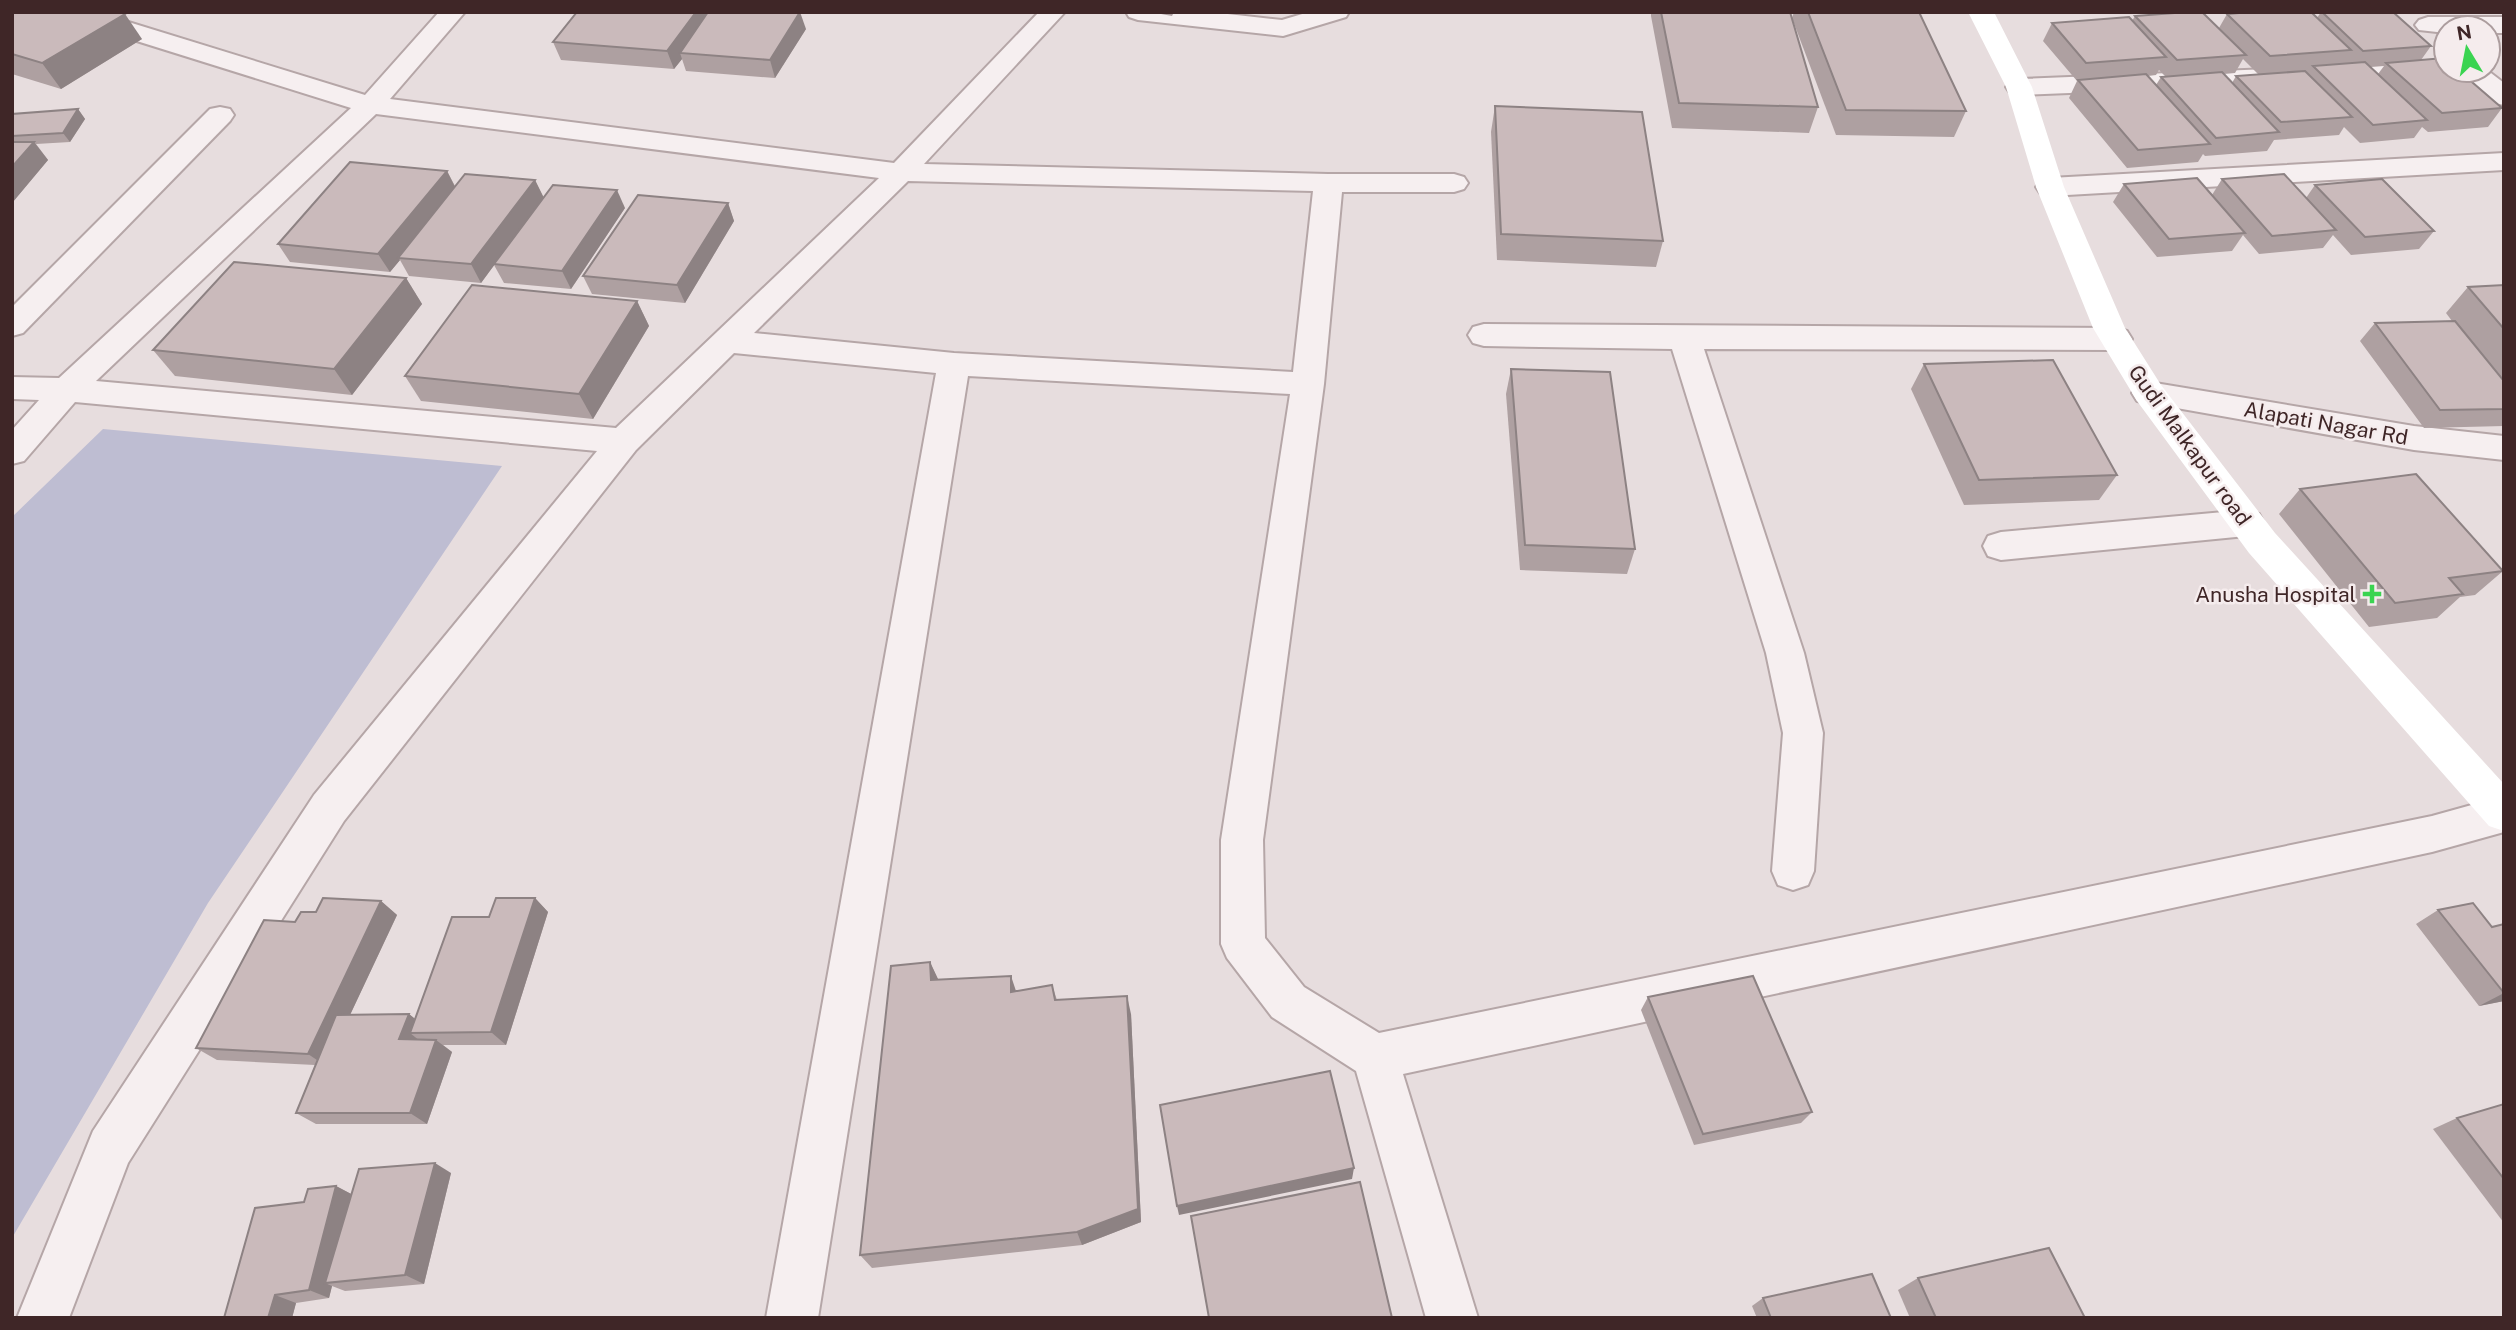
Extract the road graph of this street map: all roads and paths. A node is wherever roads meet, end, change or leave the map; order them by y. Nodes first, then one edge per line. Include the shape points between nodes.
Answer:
1 (69, 12) edge
2 (453, 12) edge
3 (1053, 12) edge
4 (1138, 12) edge
5 (1337, 12) edge
6 (1981, 12) edge
7 (2421, 19) edge
8 (2504, 25) edge
9 (2432, 71) edge
10 (2489, 84) edge
11 (2019, 87) junction
12 (2504, 97) edge
13 (370, 104) junction
14 (220, 115) dead end
15 (2504, 161) edge
16 (901, 172) junction
17 (1328, 183) junction
18 (1454, 183) dead end
19 (2050, 187) junction
20 (12, 326) edge
21 (1484, 335) dead end
22 (1685, 338) junction
23 (2116, 339) junction
24 (724, 341) junction
25 (954, 363) junction
26 (1308, 384) junction
27 (12, 388) edge
28 (67, 390) junction
29 (2149, 394) junction
30 (624, 441) junction
31 (2504, 447) edge
32 (12, 452) edge
33 (2246, 523) junction
34 (2001, 546) dead end
35 (2504, 813) edge
36 (1793, 871) dead end
37 (1375, 1057) junction
38 (43, 1318) edge
39 (792, 1318) edge
40 (1452, 1318) edge

1 - 13 street
2 - 13 street
3 - 16 street
4 - 5 street via 1283,28
6 - 11 street, Gudi Malkapur road
7 - 8 street
9 - 11 street
10 - 12 street
11 - 19 street, Gudi Malkapur road
13 - 16 street
13 - 28 street
14 - 20 street
15 - 19 street
16 - 17 street
16 - 24 street
17 - 18 street
17 - 26 street
19 - 23 street, Gudi Malkapur road
21 - 22 street
22 - 23 street
22 - 36 street via 1785,653 1803,733
23 - 29 street, Gudi Malkapur road
24 - 25 street
24 - 30 street
25 - 26 street
25 - 39 street
26 - 37 street via 1242,840 1243,944 1289,1002
27 - 28 street
28 - 30 street
28 - 32 street
29 - 31 street, Alapati Nagar Rd via 2414,438
29 - 33 street, Gudi Malkapur road
30 - 38 street via 330,808 110,1148
33 - 34 street
33 - 35 street, Gudi Malkapur road
35 - 37 street via 2432,834
37 - 40 street

